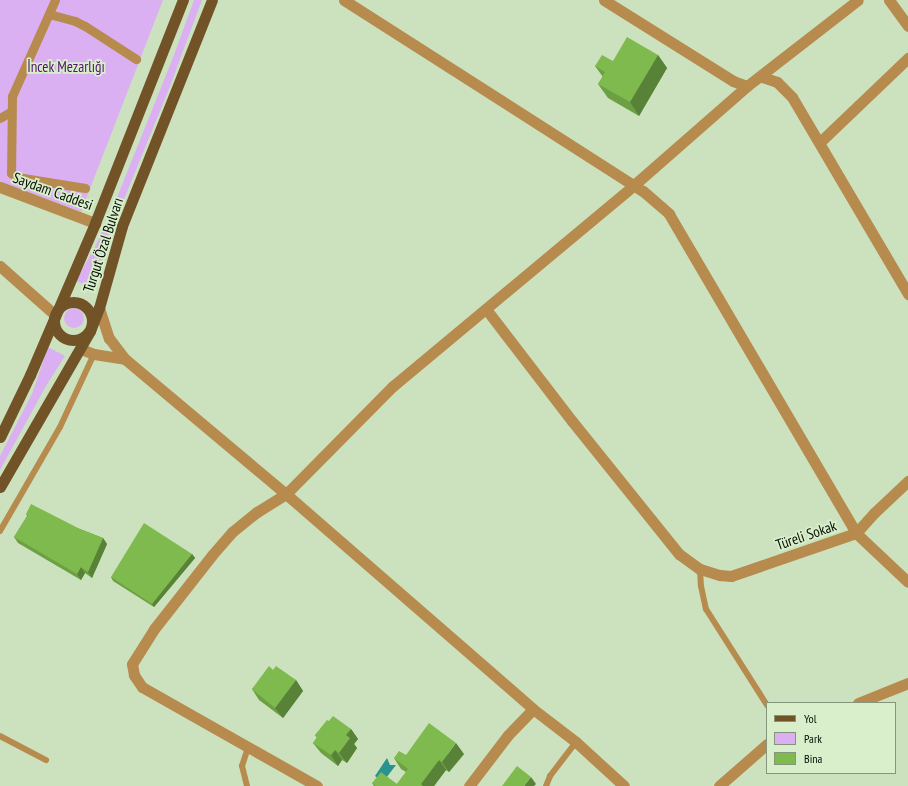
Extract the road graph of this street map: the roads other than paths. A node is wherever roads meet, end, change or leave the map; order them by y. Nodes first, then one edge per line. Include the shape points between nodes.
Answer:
1 (55, 0) edge
2 (183, 0) edge
3 (212, 0) edge
4 (344, 0) edge
5 (604, 0) edge
6 (858, 0) edge
7 (889, 0) edge
8 (48, 14) junction
9 (908, 26) edge
10 (908, 58) edge
11 (136, 59) dead end
12 (762, 77) junction
13 (747, 86) junction
14 (10, 112) junction
15 (0, 118) edge
16 (820, 142) junction
17 (634, 185) junction
18 (0, 187) edge
19 (85, 188) dead end
20 (95, 223) junction
21 (0, 266) edge
22 (908, 294) edge
23 (99, 308) junction
24 (486, 309) junction
25 (55, 315) junction
26 (90, 331) junction
27 (81, 349) junction
28 (94, 354) junction
29 (125, 359) junction
30 (0, 437) edge
31 (908, 481) edge
32 (0, 487) edge
33 (286, 494) junction
34 (0, 531) edge
35 (856, 533) junction
36 (700, 569) junction
37 (908, 582) edge
38 (908, 683) edge
39 (860, 702) edge
40 (766, 703) edge
41 (533, 709) junction
42 (0, 736) edge
43 (576, 742) junction
44 (766, 745) edge
45 (248, 747) junction
46 (46, 760) dead end
47 (547, 785) edge
48 (247, 786) edge
49 (317, 786) edge
50 (469, 786) edge
51 (624, 786) edge
52 (719, 786) edge

1 - 8 street
2 - 20 main road, Turgut Özal Bulvarı
3 - 23 main road, Turgut Özal Bulvarı via 122,226
4 - 17 street
5 - 13 street via 733,80
6 - 12 street
7 - 9 street
8 - 11 street via 76,21
8 - 14 street via 14,89
10 - 16 street
12 - 13 street
12 - 16 street via 777,82 792,96
13 - 17 street
14 - 15 street
14 - 19 street via 12,175
16 - 22 street
17 - 24 street
17 - 35 street via 669,214
18 - 20 street, Saydam Caddesi
20 - 25 main road, Turgut Özal Bulvarı
21 - 25 street
23 - 26 main road, Turgut Özal Bulvarı
23 - 29 street via 109,338
24 - 33 street via 393,386
24 - 36 street, Türeli Sokak via 674,548 685,560
25 - 26 main road via 54,327 67,340 80,340
25 - 26 main road via 68,303 80,304 90,312
25 - 30 main road, Turgut Özal Bulvarı
26 - 27 main road, Turgut Özal Bulvarı
27 - 28 street
27 - 32 main road, Turgut Özal Bulvarı
28 - 29 street
28 - 34 lane via 60,428
29 - 33 street
31 - 35 street via 874,512
33 - 41 street
33 - 45 street via 257,512 222,543 154,629 132,664 134,675 142,687
35 - 36 street, Türeli Sokak via 731,576
35 - 37 street
36 - 40 lane via 706,609
38 - 39 street
41 - 43 street
41 - 50 street via 508,735
42 - 46 lane
43 - 47 lane via 550,776
43 - 51 street
44 - 52 street
45 - 48 lane via 242,766
45 - 49 street

